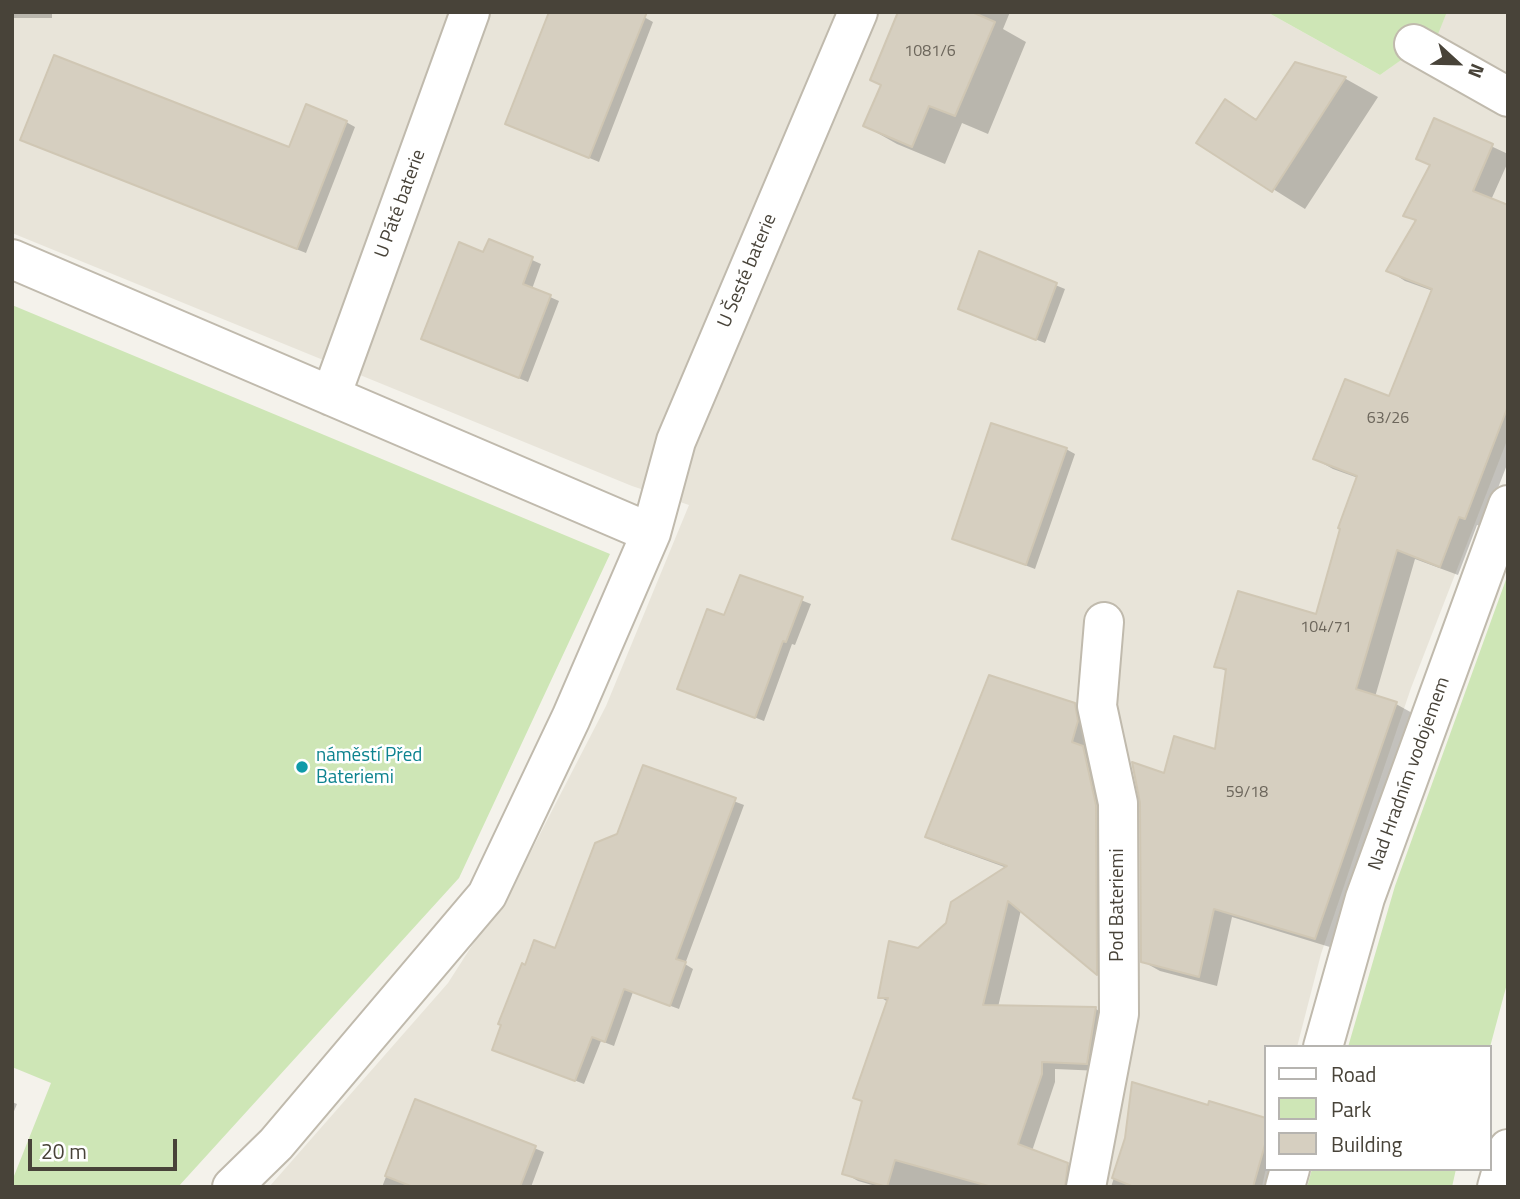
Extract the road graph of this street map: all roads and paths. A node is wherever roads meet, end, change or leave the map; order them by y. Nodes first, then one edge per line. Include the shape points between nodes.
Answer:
1 (470, 12) edge
2 (858, 12) edge
3 (1414, 44) dead end
4 (1508, 97) edge
5 (12, 259) edge
6 (331, 396) junction
7 (1508, 505) edge
8 (651, 533) junction
9 (1104, 622) dead end
10 (1324, 1045) edge
11 (1508, 1149) edge
12 (232, 1187) edge
13 (1086, 1187) edge
14 (1497, 1187) edge

1 - 6 street, U Páté baterie
2 - 8 street, U Šesté baterie via 676,441
3 - 4 street
5 - 6 street
6 - 8 street
7 - 10 street, Nad Hradním vodojemem via 1364,898
8 - 12 street via 571,719 487,895 276,1144
9 - 13 street, Pod Bateriemi via 1097,706 1118,803 1119,1014
11 - 14 street

